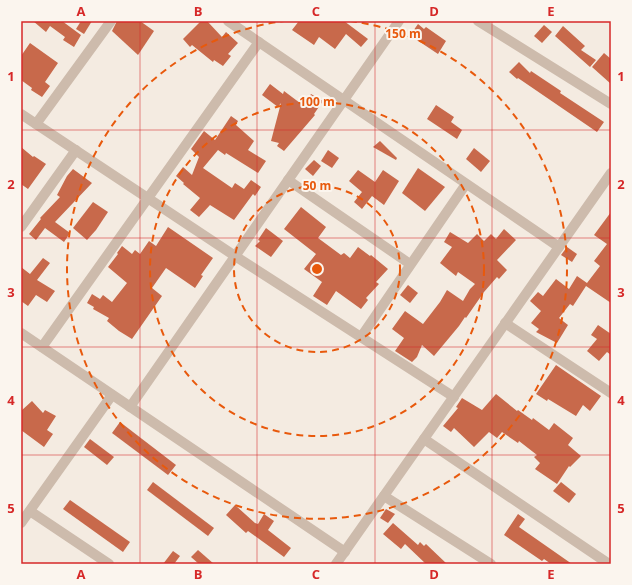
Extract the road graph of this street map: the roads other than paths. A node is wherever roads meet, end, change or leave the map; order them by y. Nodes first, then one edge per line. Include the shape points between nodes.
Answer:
1 (111, 21) edge
2 (228, 21) edge
3 (399, 21) edge
4 (478, 21) edge
5 (259, 42) junction
6 (343, 100) junction
7 (611, 104) edge
8 (21, 114) edge
9 (36, 124) junction
10 (76, 150) junction
11 (611, 173) edge
12 (288, 180) junction
13 (466, 184) junction
14 (607, 187) edge
15 (148, 198) junction
16 (25, 215) edge
17 (21, 227) edge
18 (559, 247) junction
19 (235, 256) junction
20 (410, 264) junction
21 (505, 323) junction
22 (21, 333) edge
23 (361, 337) junction
24 (42, 347) junction
25 (611, 392) edge
26 (112, 394) junction
27 (454, 397) junction
28 (130, 406) junction
29 (424, 439) junction
30 (384, 496) junction
31 (30, 511) junction
32 (21, 523) edge
33 (345, 552) junction
34 (109, 564) edge
35 (336, 564) edge
36 (491, 564) edge
37 (609, 564) edge

1 - 9 street
2 - 5 street
3 - 6 street
4 - 7 street
5 - 6 street
5 - 15 street
6 - 12 street
6 - 13 street
8 - 9 street
9 - 10 street
10 - 15 street
10 - 16 street
11 - 14 street
12 - 19 street
12 - 20 street
13 - 18 street
13 - 20 street
14 - 18 street
15 - 19 street
15 - 24 street
16 - 17 street
18 - 21 street
19 - 23 street
19 - 28 street
20 - 23 street
21 - 25 street
21 - 27 street
22 - 24 street
23 - 27 street
24 - 26 street
26 - 28 street
26 - 31 street
27 - 29 street
28 - 33 street
29 - 30 street
29 - 37 street
30 - 33 street
30 - 36 street
31 - 32 street
31 - 34 street
33 - 35 street

